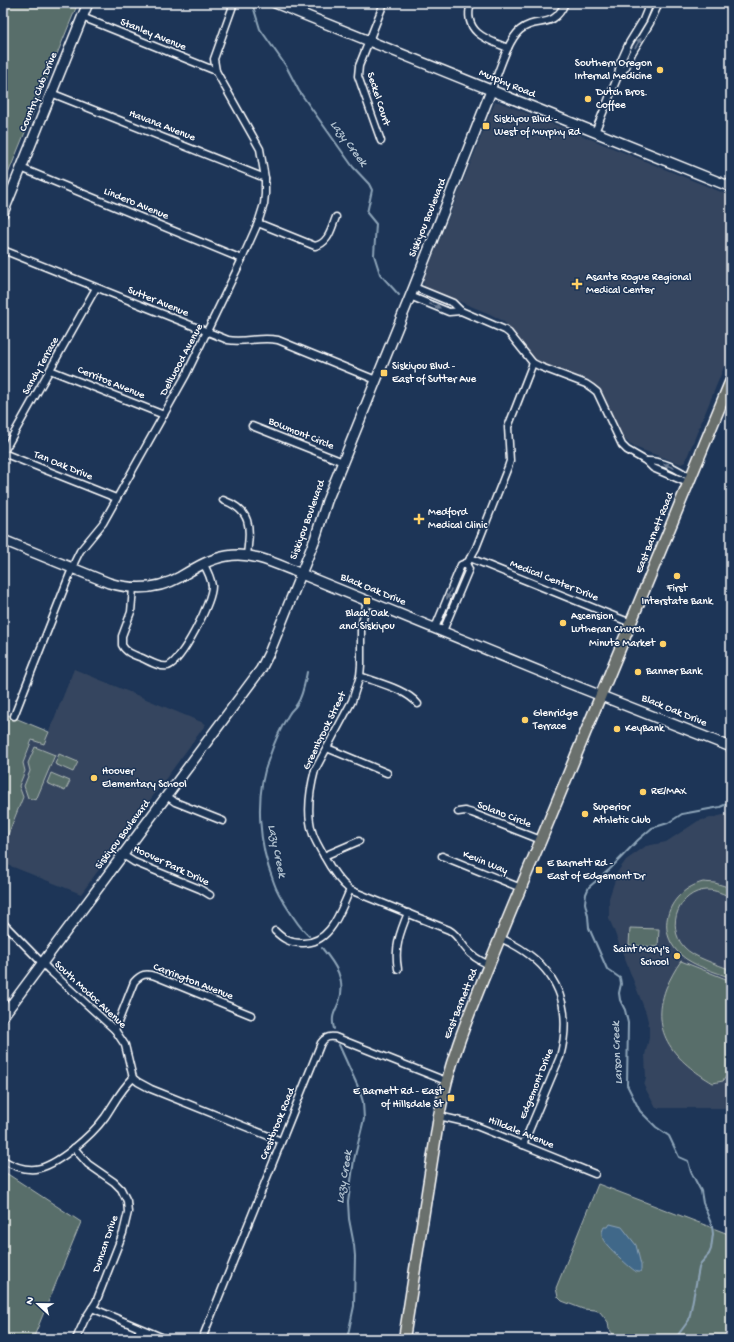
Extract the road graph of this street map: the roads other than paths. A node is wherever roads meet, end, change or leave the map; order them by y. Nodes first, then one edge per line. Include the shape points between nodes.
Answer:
1 (88, 3) edge
2 (234, 3) edge
3 (275, 3) edge
4 (384, 3) edge
5 (471, 3) edge
6 (565, 3) edge
7 (650, 3) edge
8 (659, 3) edge
9 (82, 17) junction
10 (370, 41) junction
11 (508, 48) junction
12 (216, 71) junction
13 (618, 76) junction
14 (491, 91) junction
15 (51, 93) junction
16 (595, 132) junction
17 (381, 141) dead end
18 (21, 168) junction
19 (265, 178) junction
20 (731, 187) edge
21 (3, 213) edge
22 (336, 217) dead end
23 (258, 223) junction
24 (3, 250) edge
25 (242, 259) junction
26 (414, 287) junction
27 (96, 288) junction
28 (410, 296) junction
29 (461, 311) junction
30 (208, 333) junction
31 (534, 363) junction
32 (50, 370) junction
33 (376, 380) junction
34 (731, 380) edge
35 (164, 415) junction
36 (252, 426) dead end
37 (3, 453) edge
38 (342, 462) junction
39 (689, 481) junction
40 (116, 498) junction
41 (223, 500) dead end
42 (3, 540) edge
43 (247, 556) junction
44 (468, 561) junction
45 (204, 563) junction
46 (72, 568) junction
47 (301, 574) junction
48 (133, 588) junction
49 (367, 601) junction
50 (631, 623) junction
51 (439, 630) junction
52 (360, 676) junction
53 (601, 695) junction
54 (418, 704) dead end
55 (14, 716) dead end
56 (731, 747) edge
57 (327, 748) junction
58 (387, 773) dead end
59 (167, 796) junction
60 (458, 812) dead end
61 (223, 821) dead end
62 (542, 840) junction
63 (359, 841) dead end
64 (123, 855) junction
65 (324, 856) junction
66 (442, 856) dead end
67 (521, 888) junction
68 (350, 890) junction
69 (210, 895) dead end
70 (408, 913) junction
71 (3, 923) edge
72 (275, 931) dead end
73 (500, 938) junction
74 (42, 963) junction
75 (489, 965) junction
76 (398, 969) dead end
77 (251, 1015) dead end
78 (3, 1016) edge
79 (115, 1030) junction
80 (133, 1078) junction
81 (446, 1081) junction
82 (439, 1116) junction
83 (281, 1142) junction
84 (523, 1145) junction
85 (74, 1148) junction
86 (3, 1160) edge
87 (595, 1174) dead end
88 (92, 1308) junction
89 (140, 1328) junction
90 (76, 1339) edge
91 (136, 1339) edge
92 (166, 1339) edge
93 (202, 1339) edge
94 (404, 1339) edge

1 - 9 street, Country Club Drive
2 - 12 street via 214,59
3 - 10 street, Murphy Road
4 - 10 street, Seckel Court
5 - 11 street via 470,18 478,34
6 - 11 street, Siskiyou Boulevard via 552,20 520,30
7 - 13 street via 620,63
13 -> 8 street via 626,67
9 - 12 street, Stanley Avenue
9 - 15 street, Country Club Drive
10 - 14 street, Murphy Road
10 - 17 street, Seckel Court via 359,66 358,76
11 - 14 street, Siskiyou Boulevard
12 - 19 street, Dellwood Avenue via 260,149
13 - 16 street
14 - 16 street, Murphy Road
14 - 26 street, Siskiyou Boulevard
15 - 18 street, Country Club Drive
15 - 19 street, Havana Avenue
16 - 20 street, Murphy Road
18 - 21 street, Country Club Drive
18 - 25 street, Lindero Avenue
19 - 23 street, Dellwood Avenue via 264,204
22 - 23 street via 326,241 316,246
23 - 25 street, Dellwood Avenue
24 - 27 street, Sutter Avenue
25 - 30 street, Dellwood Avenue
26 - 28 street, Siskiyou Boulevard
26 - 29 street via 452,303
27 - 30 street, Sutter Avenue
27 - 32 street, Sandy Terrace
28 -> 29 street via 449,312
28 - 33 street, Siskiyou Boulevard
29 - 31 street via 509,333
30 - 33 street, Sutter Avenue via 235,342 269,338 278,340
30 - 35 street, Dellwood Avenue
31 - 39 street via 592,388 597,392 622,445 627,450 653,468
31 - 44 street via 508,427 510,461 476,548
32 - 35 street, Cerritos Avenue
32 - 37 street, Sandy Terrace
33 - 38 street, Siskiyou Boulevard
34 - 39 main road, East Barnett Road
35 - 40 street, Dellwood Avenue
36 - 38 street, Bowmont Circle
37 - 40 street, Tan Oak Drive
38 - 47 street, Siskiyou Boulevard
39 - 50 main road, East Barnett Road
40 - 46 street, Dellwood Avenue via 103,523 80,551
41 - 43 street via 241,510 246,516 250,532
42 - 46 street, Black Oak Drive
43 - 45 street, Black Oak Drive via 228,556
43 - 47 street, Black Oak Drive via 268,560
44 - 50 street, Medical Center Drive
44 - 51 street via 461,566
45 - 48 street, Black Oak Drive via 171,582
45 - 48 street via 212,585 209,600 187,644 169,665 161,666 130,654 122,645 122,636 131,612
46 - 48 street, Black Oak Drive via 109,583
46 - 55 street, Dellwood Avenue
47 - 49 street, Black Oak Drive
47 - 59 street, Siskiyou Boulevard via 261,669
49 - 51 street, Black Oak Drive
49 - 52 street, Greenbrook Street via 361,627
50 - 53 main road, East Barnett Road
51 - 53 street, Black Oak Drive
52 - 54 street via 405,694
52 - 57 street, Greenbrook Street via 352,701
53 - 56 street, Black Oak Drive
53 - 62 main road, East Barnett Rd
57 - 58 street
57 - 65 street, Greenbrook Street via 315,770 309,807 311,830
59 - 61 street via 175,802
59 - 64 street, Siskiyou Boulevard
60 - 62 street, Solano Circle via 472,813
62 - 67 main road, East Barnett Rd
63 - 65 street
64 - 69 street, Hoover Park Drive
64 - 74 street, Siskiyou Boulevard
65 - 68 street, Greenbrook Street via 328,865
66 - 67 street, Kevin Way
67 - 73 main road, East Barnett Rd
68 - 70 street, Greenbrook Street
68 - 72 street via 329,931 320,939 312,943 289,942
70 - 75 street, Greenbrook Street via 454,933 467,951
70 - 76 street via 397,943
71 - 74 street, South Modoc Avenue
73 - 75 main road, East Barnett Rd
73 - 84 street, Edgemont Drive via 518,946 541,964 554,982 564,1014 564,1043 560,1057
74 - 78 street, Siskiyou Boulevard
74 - 79 street, South Modoc Avenue
75 - 81 main road, East Barnett Rd via 462,1032
77 - 79 street, Carrington Avenue via 146,974 134,982
79 - 80 street, South Modoc Avenue via 125,1045
80 - 83 street via 150,1089
80 - 85 street via 97,1127
81 - 82 main road, East Barnett Rd
81 - 83 street, Crestbrook Road via 335,1037 328,1037 321,1043
82 - 84 street, Hilldale Avenue via 468,1123
82 - 94 main road, East Barnett Rd
83 - 93 street, Crestbrook Road
84 - 87 street, Hilldale Avenue
85 - 86 street via 52,1163 35,1169 20,1168
85 - 88 street, Duncan Drive via 88,1164 114,1182 127,1201 128,1212 123,1233
88 - 89 street
88 - 90 street, Duncan Drive
89 - 91 street
89 - 92 street

